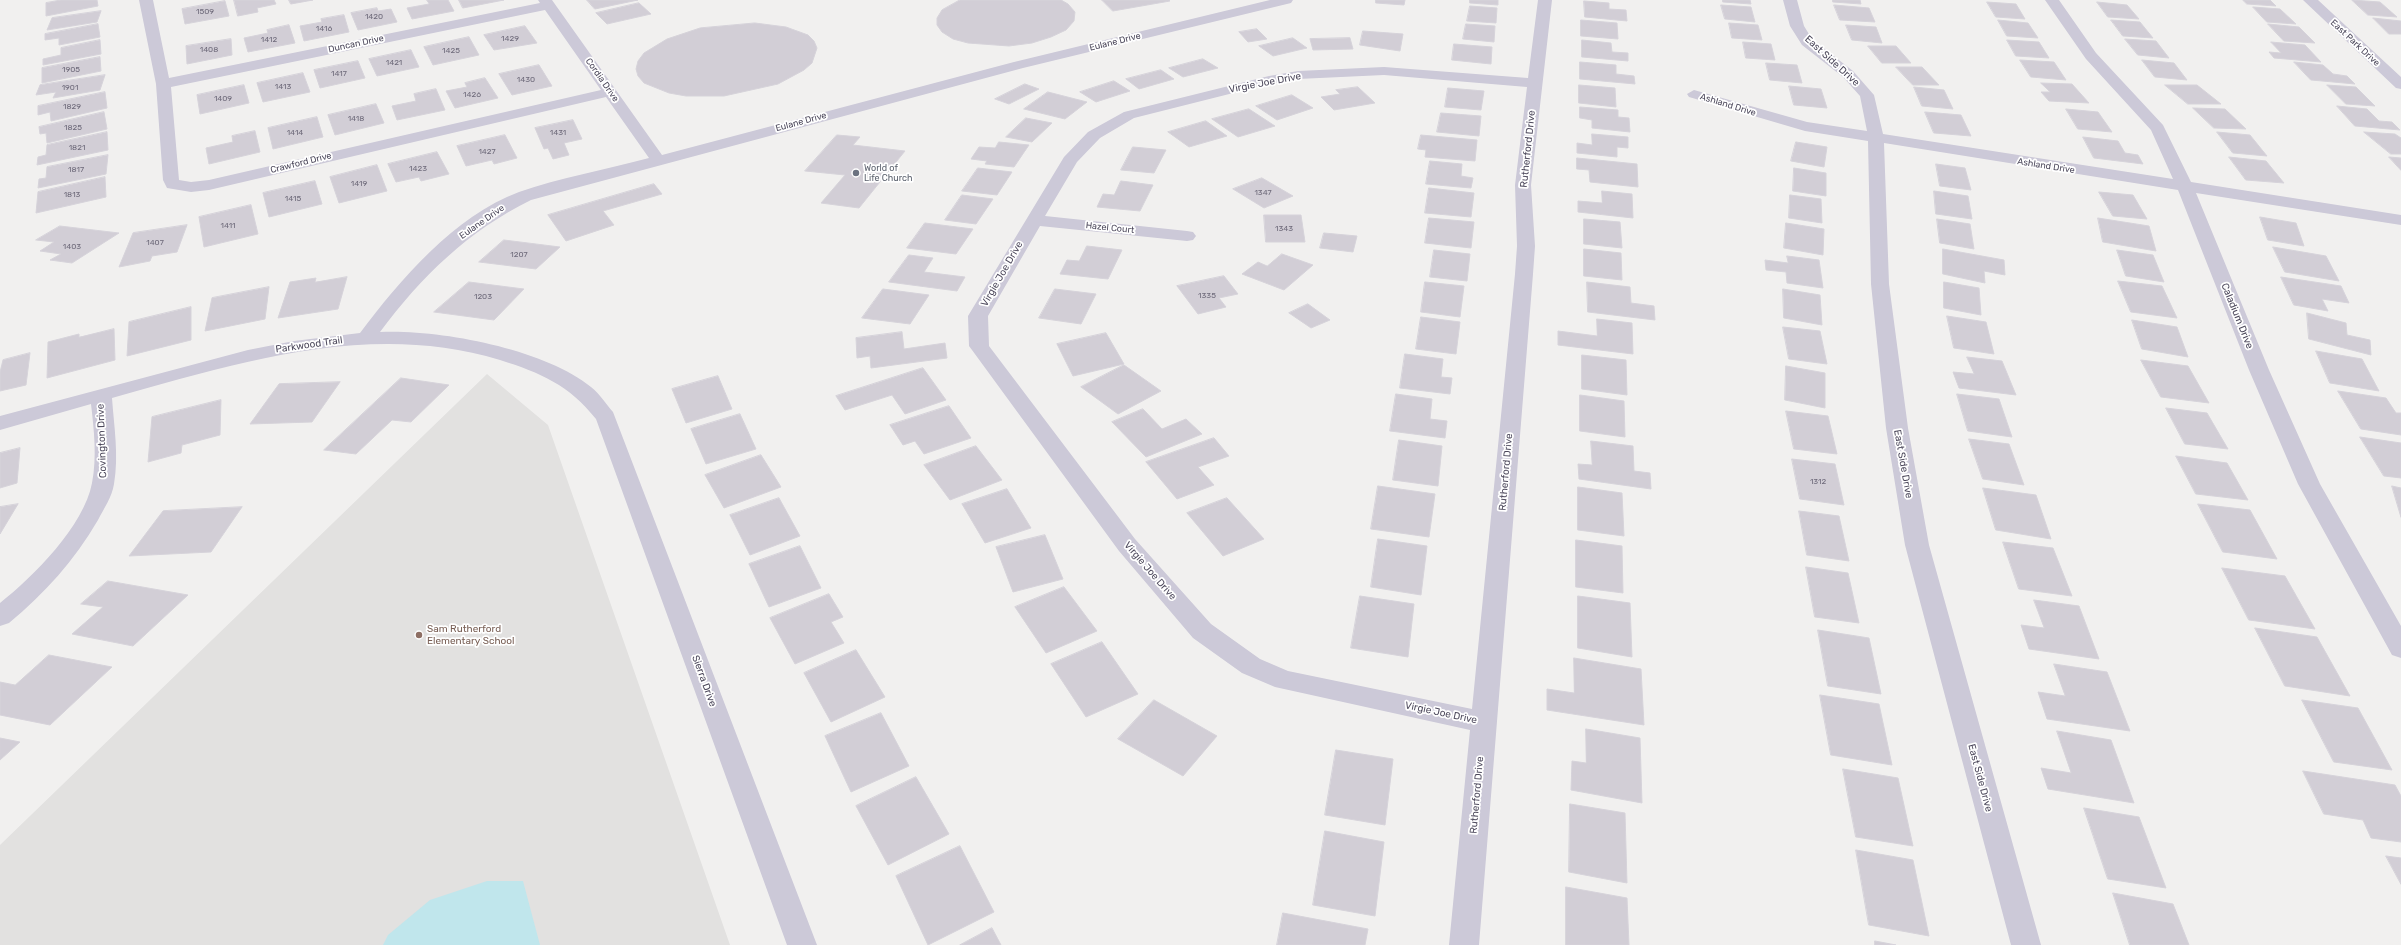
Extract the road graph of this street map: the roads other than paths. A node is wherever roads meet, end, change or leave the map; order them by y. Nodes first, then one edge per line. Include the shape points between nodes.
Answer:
1 (1286, 0) edge
2 (1545, 0) edge
3 (1790, 0) edge
4 (2052, 0) edge
5 (2310, 0) edge
6 (150, 1) edge
7 (547, 3) edge
8 (1535, 83) junction
9 (163, 84) junction
10 (2401, 85) edge
11 (610, 92) junction
12 (1694, 94) dead end
13 (1876, 138) junction
14 (658, 160) junction
15 (2185, 187) junction
16 (1033, 220) junction
17 (2401, 220) edge
18 (1187, 236) dead end
19 (367, 337) junction
20 (101, 395) junction
21 (606, 417) joint
22 (0, 423) edge
23 (0, 618) edge
24 (2401, 648) edge
25 (1483, 722) junction
26 (802, 945) edge
27 (1464, 945) edge
28 (2026, 945) edge

1 - 14 street, Eulane Drive via 1020,65
2 - 8 street, Rutherford Drive
3 - 13 street, East Side Drive via 1797,26 1807,42 1848,74 1867,95
4 - 15 street, Caladium Drive via 2091,56 2158,128
5 - 10 street, East Park Drive
6 - 9 street, Crawford Drive
7 - 9 street, Duncan Drive
7 - 11 street, Cordia Drive
8 - 16 street, Virgie Joe Drive via 1384,71 1298,75 1129,115 1094,135 1070,160
8 - 25 street, Rutherford Drive via 1524,185 1524,274
9 - 11 street, Crawford Drive via 171,180 173,184 191,187 209,185
11 - 14 street, Cordia Drive
12 - 13 street, Ashland Drive via 1805,126
13 - 15 street, Ashland Drive
13 - 28 street, East Side Drive via 1880,284 1897,428 1917,545
14 - 19 street, Eulane Drive via 552,187 502,206 437,254 418,272 395,298
15 - 17 street, Ashland Drive
15 - 24 street, Caladium Drive via 2259,370 2309,484
16 - 18 street, Hazel Court
16 - 25 street, Virgie Joe Drive via 978,316 979,346 1127,545 1202,631 1251,666 1284,680
19 - 20 street, Parkwood Trail via 295,345 232,358
19 - 21 street, Parkwood Trail via 453,342 497,350 543,368 583,391
20 - 22 street, Parkwood Trail
20 - 23 street, Covington Drive via 105,467 103,485 98,498 74,543 58,564 35,589
21 - 26 street, Sierra Drive
25 - 27 street, Rutherford Drive

